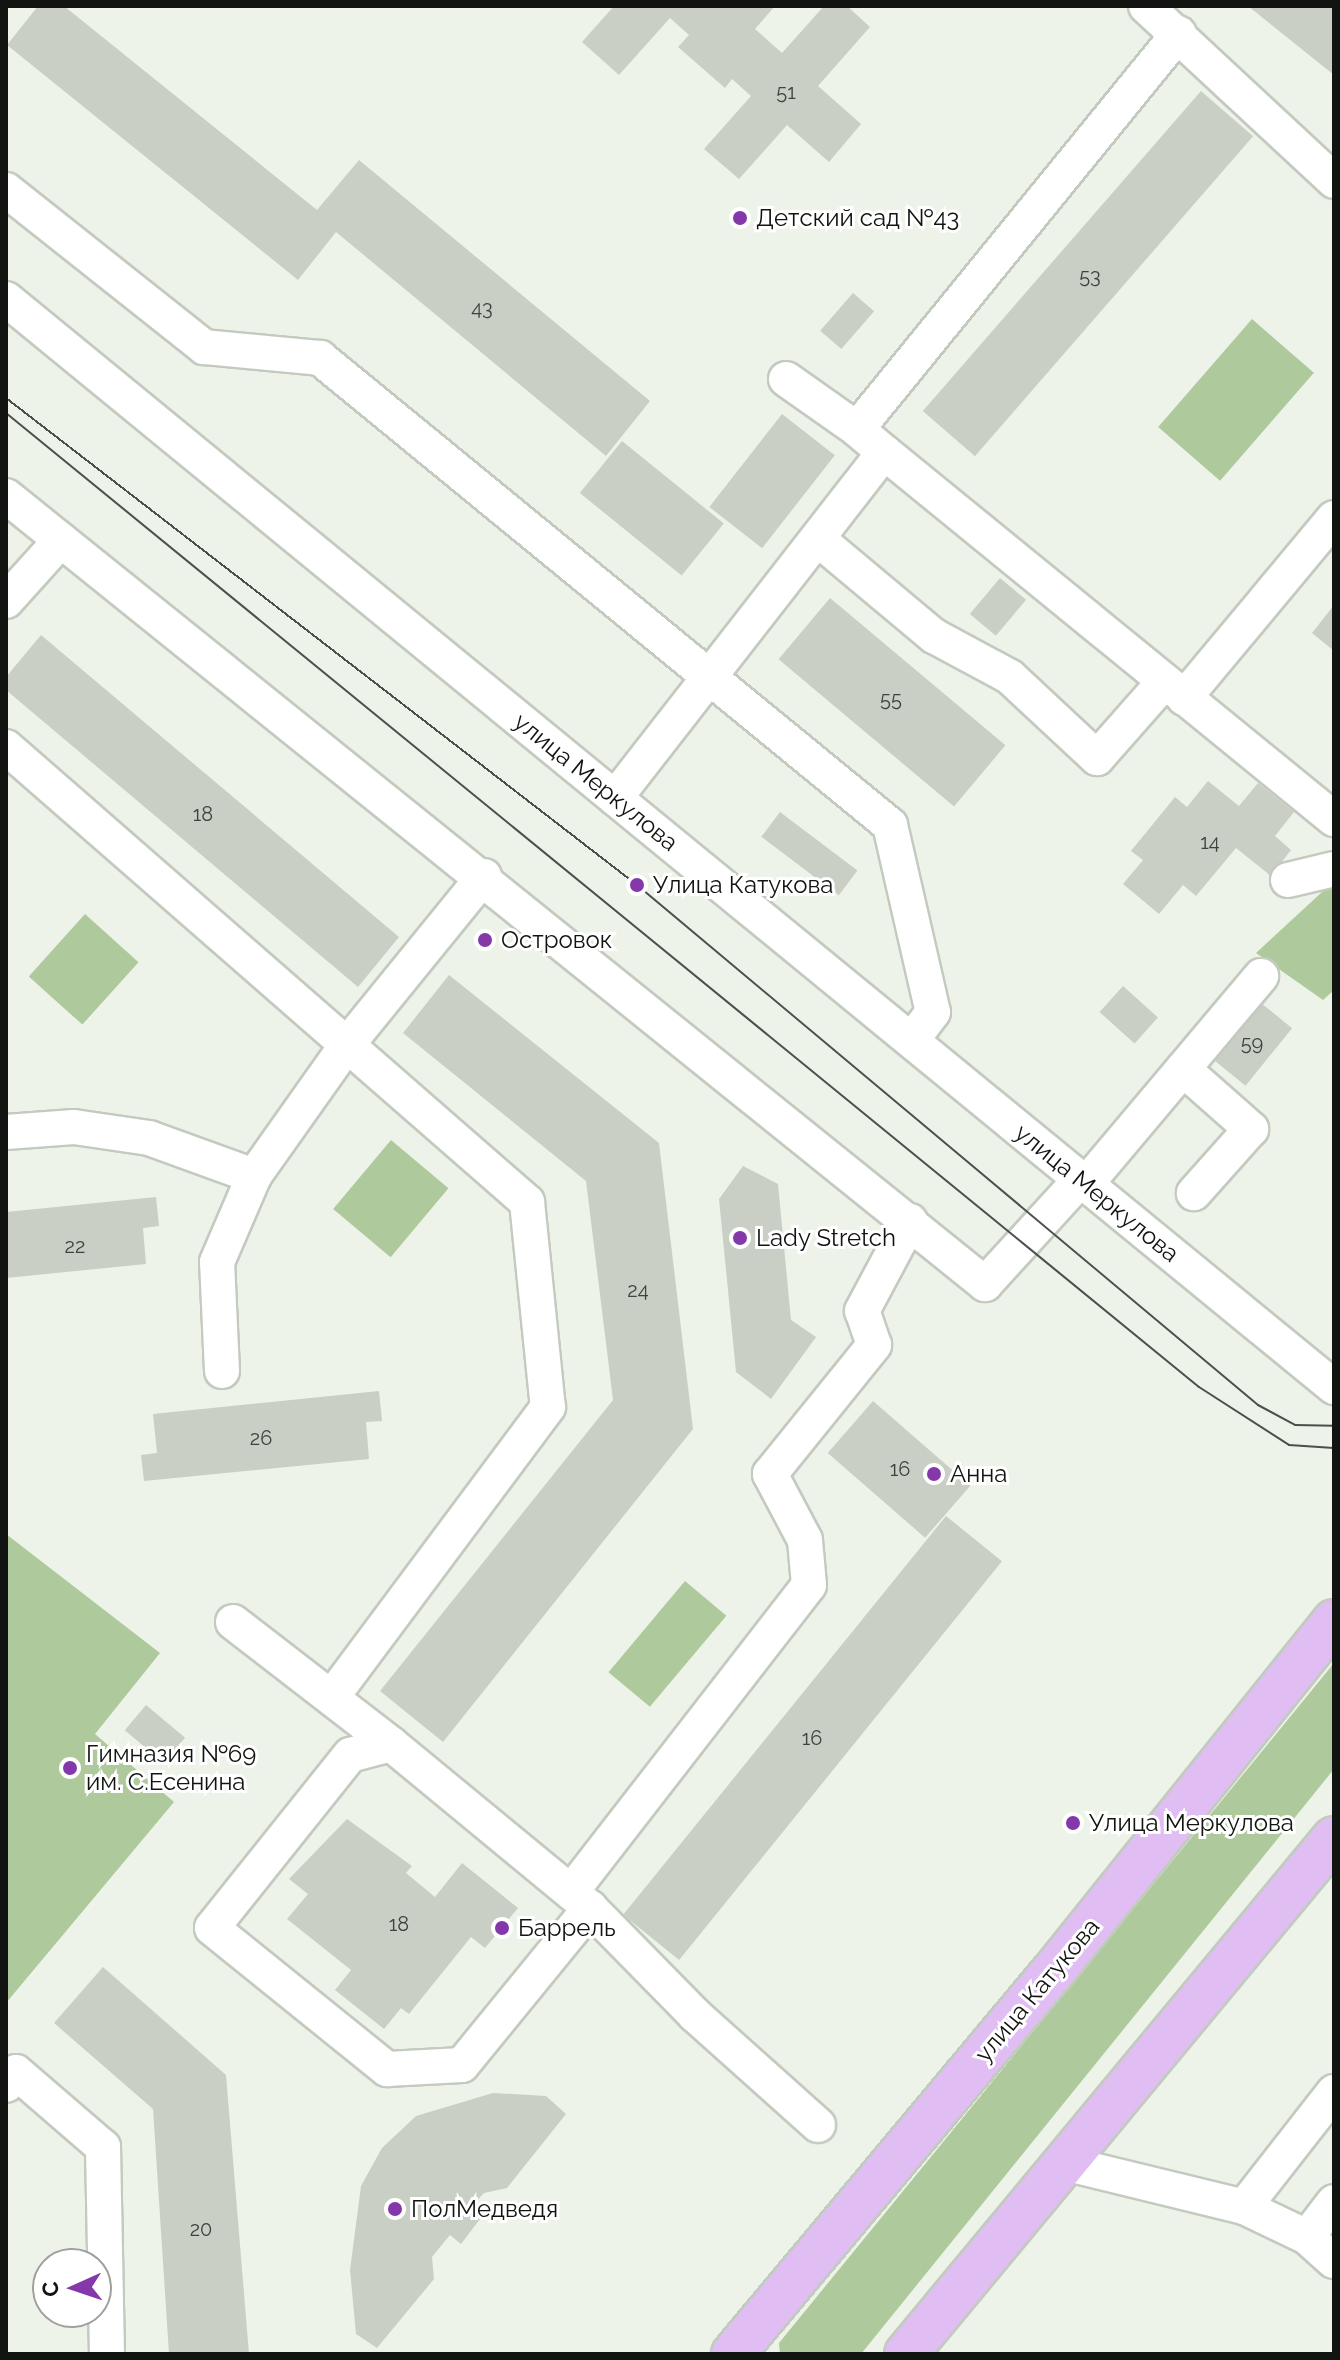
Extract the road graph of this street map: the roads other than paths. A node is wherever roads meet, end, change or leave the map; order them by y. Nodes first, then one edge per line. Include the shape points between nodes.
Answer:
1 (1146, 6) edge
2 (1179, 33) junction
3 (1334, 181) edge
4 (6, 190) edge
5 (6, 299) edge
6 (786, 379) dead end
7 (857, 429) junction
8 (884, 452) junction
9 (6, 496) edge
10 (1334, 518) edge
11 (61, 540) junction
12 (819, 540) junction
13 (6, 601) edge
14 (711, 675) junction
15 (1174, 690) junction
16 (6, 747) edge
17 (615, 798) junction
18 (1334, 819) edge
19 (1334, 869) edge
20 (484, 876) junction
21 (1288, 880) dead end
22 (1261, 976) dead end
23 (912, 1040) junction
24 (346, 1046) junction
25 (1183, 1069) junction
26 (6, 1132) edge
27 (254, 1176) junction
28 (1083, 1182) junction
29 (1194, 1193) dead end
30 (910, 1221) junction
31 (222, 1371) dead end
32 (1334, 1387) edge
33 (1334, 1621) edge
34 (233, 1622) dead end
35 (343, 1682) dead end
36 (391, 1744) junction
37 (1334, 1838) edge
38 (580, 1900) junction
39 (6, 2085) edge
40 (1334, 2092) edge
41 (818, 2125) dead end
42 (1068, 2164) junction
43 (1334, 2202) edge
44 (1244, 2207) junction
45 (1307, 2237) junction
46 (1334, 2261) edge
47 (748, 2346) edge
48 (107, 2354) edge
49 (906, 2354) edge

1 - 2 street
2 - 3 street
2 - 7 street
4 - 14 street via 204,347 320,358
5 - 17 street, улица Меркулова
6 - 7 street
7 - 8 street
8 - 12 street
8 - 15 street
9 - 11 street
10 - 15 street
11 - 13 street
11 - 20 street
12 - 14 street
12 - 15 street via 934,636 1010,677 1097,758
14 - 17 street
14 - 23 street via 890,825 933,1012
15 - 18 street
16 - 24 street
17 - 23 street, улица Меркулова
19 - 21 street
20 - 24 street
20 - 30 street
22 - 25 street
23 - 28 street, улица Меркулова
24 - 27 street
24 - 35 street via 527,1202 548,1407
25 - 28 street
25 - 29 street via 1251,1129
26 - 27 street via 74,1127 149,1138
27 - 31 street via 217,1262
28 - 30 street via 985,1284
28 - 32 street, улица Меркулова
30 - 38 street via 862,1311 874,1345 770,1474 805,1540 809,1585
33 - 47 main road, улица Катукова
34 - 36 street
36 - 38 street
36 - 38 street via 350,1755 212,1928 387,2069 462,2065
37 - 42 main road
38 - 41 street via 695,2015
39 - 48 street via 16,2072 103,2147
40 - 44 street
42 - 44 street
42 - 49 main road
43 - 45 street
44 - 45 street
45 - 46 street

